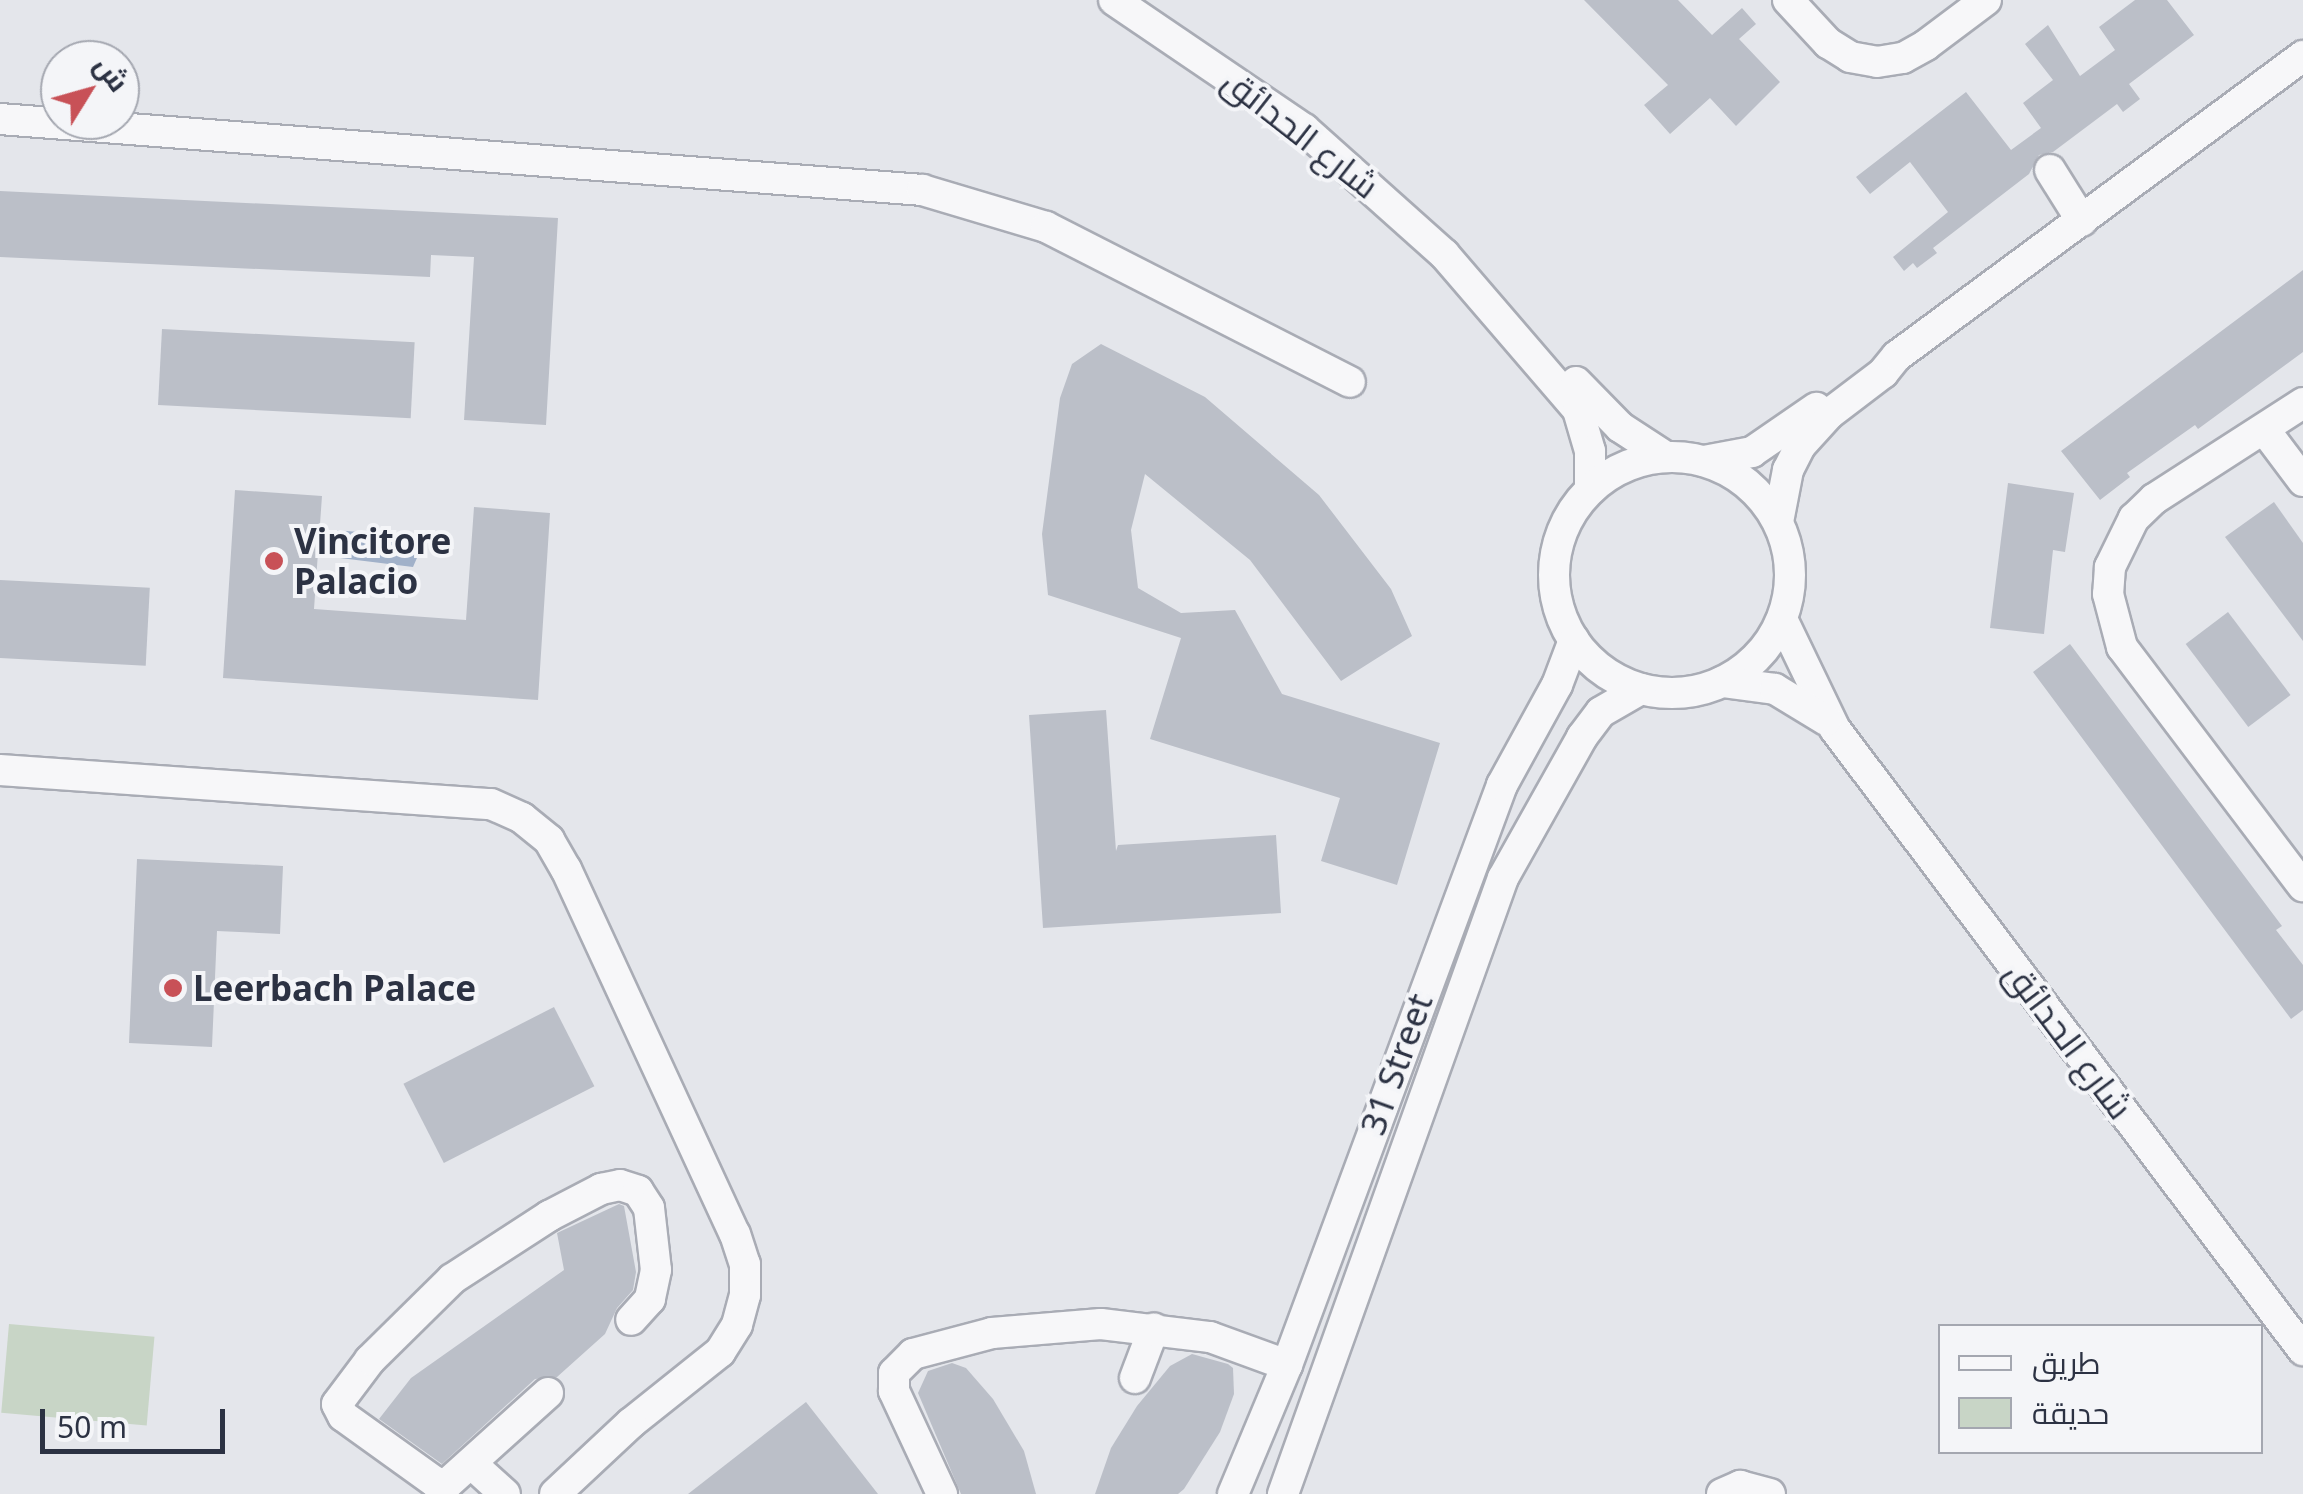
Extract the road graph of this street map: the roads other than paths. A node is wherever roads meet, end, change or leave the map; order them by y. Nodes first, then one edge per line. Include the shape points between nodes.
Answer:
1 (1114, 0) edge
2 (1788, 0) edge
3 (1986, 0) edge
4 (2303, 56) edge
5 (0, 119) edge
6 (2050, 170) dead end
7 (2082, 221) junction
8 (1473, 285) junction
9 (1897, 356) junction
10 (1350, 382) dead end
11 (2303, 403) edge
12 (2264, 429) junction
13 (1666, 457) junction
14 (1704, 461) junction
15 (2303, 481) edge
16 (1590, 490) junction
17 (1778, 522) junction
18 (1782, 618) junction
19 (1574, 640) junction
20 (1722, 682) junction
21 (1641, 689) junction
22 (1835, 729) junction
23 (0, 770) edge
24 (2303, 886) edge
25 (631, 1320) dead end
26 (1154, 1328) junction
27 (2303, 1350) edge
28 (1287, 1364) junction
29 (1135, 1378) dead end
30 (548, 1393) dead end
31 (472, 1465) junction
32 (505, 1494) edge
33 (555, 1494) edge
34 (942, 1494) edge
35 (1233, 1494) edge
36 (1283, 1494) edge
37 (1722, 1494) edge
38 (1770, 1494) edge

1 - 8 street, شارع الحدائق via 1304,129 1394,205
2 - 3 street via 1828,42 1850,57 1877,62 1914,52
4 - 7 street
5 - 10 street via 922,190 1078,242
6 - 7 street
7 - 9 street
8 - 13 street via 1504,302 1620,428
8 - 16 street via 1578,410 1590,450
9 - 14 street via 1880,360 1764,446
9 - 17 street via 1801,445 1788,470
11 - 12 street
12 - 15 street
12 - 24 street via 2134,518 2110,566 2108,594 2122,647
13 - 14 street
13 - 16 street via 1625,466
14 - 17 street via 1749,486
16 - 19 street via 1556,552 1556,598
17 - 18 street via 1790,566
18 - 20 street via 1758,656
18 - 22 street
19 - 21 street via 1599,668
19 - 28 street, 31 Street via 1502,786
20 - 21 street via 1678,693
20 - 22 street via 1775,689
21 - 36 street, 31 Street via 1602,712 1582,738 1503,878
22 - 27 street, شارع الحدائق
23 - 33 street via 490,804 548,840 735,1234 746,1295 720,1352
25 - 31 street via 650,1299 656,1270 649,1208 638,1192 620,1185 499,1245 409,1318 340,1396 338,1408 435,1482 452,1482
26 - 28 street via 1210,1337
26 - 29 street
26 - 34 street via 1028,1328 905,1358 894,1373 894,1391
28 - 35 street, 31 Street
30 - 31 street
31 - 32 street
37 - 38 street via 1740,1486

